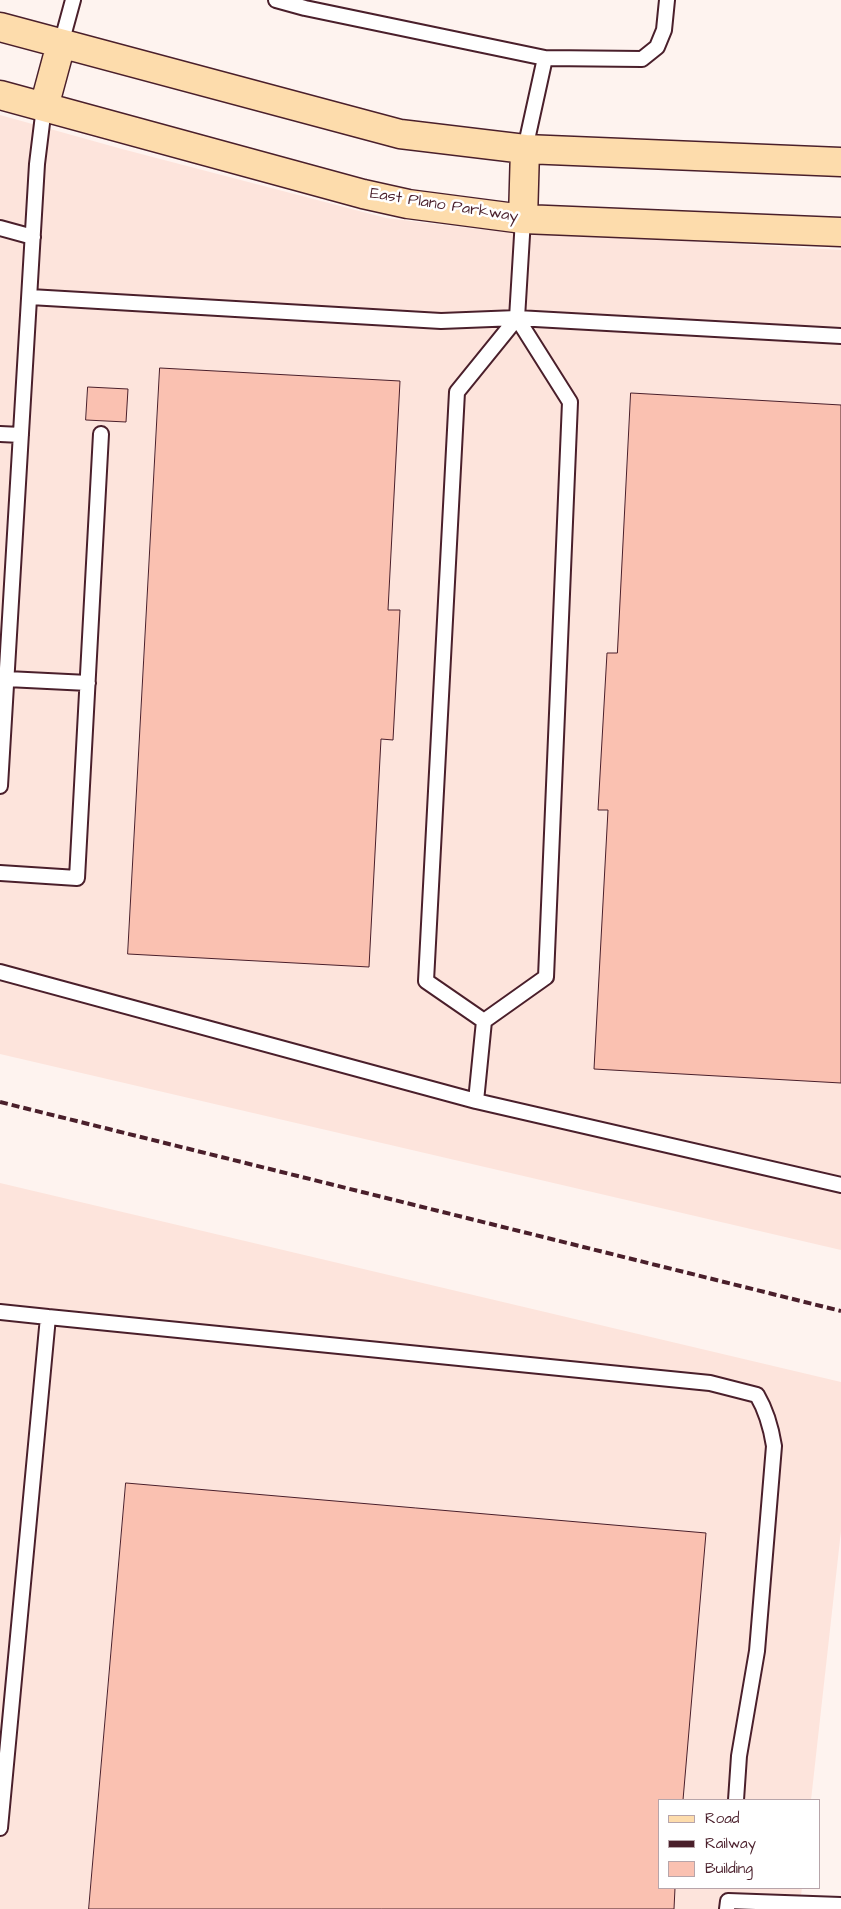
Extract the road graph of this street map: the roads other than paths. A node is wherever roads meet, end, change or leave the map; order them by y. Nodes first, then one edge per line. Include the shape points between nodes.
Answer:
1 (73, 0) edge
2 (276, 0) edge
3 (667, 0) edge
4 (0, 27) edge
5 (61, 44) junction
6 (545, 58) junction
7 (0, 95) edge
8 (44, 107) junction
9 (525, 149) junction
10 (841, 162) edge
11 (523, 219) junction
12 (0, 228) edge
13 (841, 232) edge
14 (33, 237) junction
15 (30, 297) junction
16 (517, 318) junction
17 (841, 336) edge
18 (0, 434) edge
19 (101, 434) dead end
20 (21, 435) junction
21 (6, 679) junction
22 (88, 683) junction
23 (0, 786) edge
24 (0, 873) edge
25 (0, 972) edge
26 (484, 1021) junction
27 (476, 1101) junction
28 (841, 1186) edge
29 (0, 1312) edge
30 (48, 1317) junction
31 (736, 1799) edge
32 (0, 1828) edge
33 (728, 1899) edge
34 (841, 1905) edge

1 - 5 lane
2 - 6 lane
3 - 6 lane via 664,30 657,47 642,59
4 - 5 main road
5 - 8 main road
5 - 9 main road via 400,134
6 - 9 lane
7 - 8 main road, East Plano Parkway
8 - 11 main road, East Plano Parkway via 372,196
8 - 14 lane
9 - 10 main road
9 - 11 main road
11 - 13 main road, East Plano Parkway
11 - 16 lane
12 - 14 lane
14 - 15 lane
15 - 16 lane via 441,321
15 - 20 lane
16 - 17 lane
16 - 26 lane via 570,402 547,967 546,977
16 - 26 lane via 457,392 426,981
18 - 20 lane
19 - 22 lane
20 - 21 lane
21 - 22 lane
21 - 23 lane
22 - 24 lane via 76,878
25 - 27 lane
26 - 27 lane
27 - 28 lane
29 - 30 lane
30 - 31 lane via 710,1383 757,1395 767,1412 774,1446 757,1651 739,1756
30 - 32 lane
33 - 34 lane

